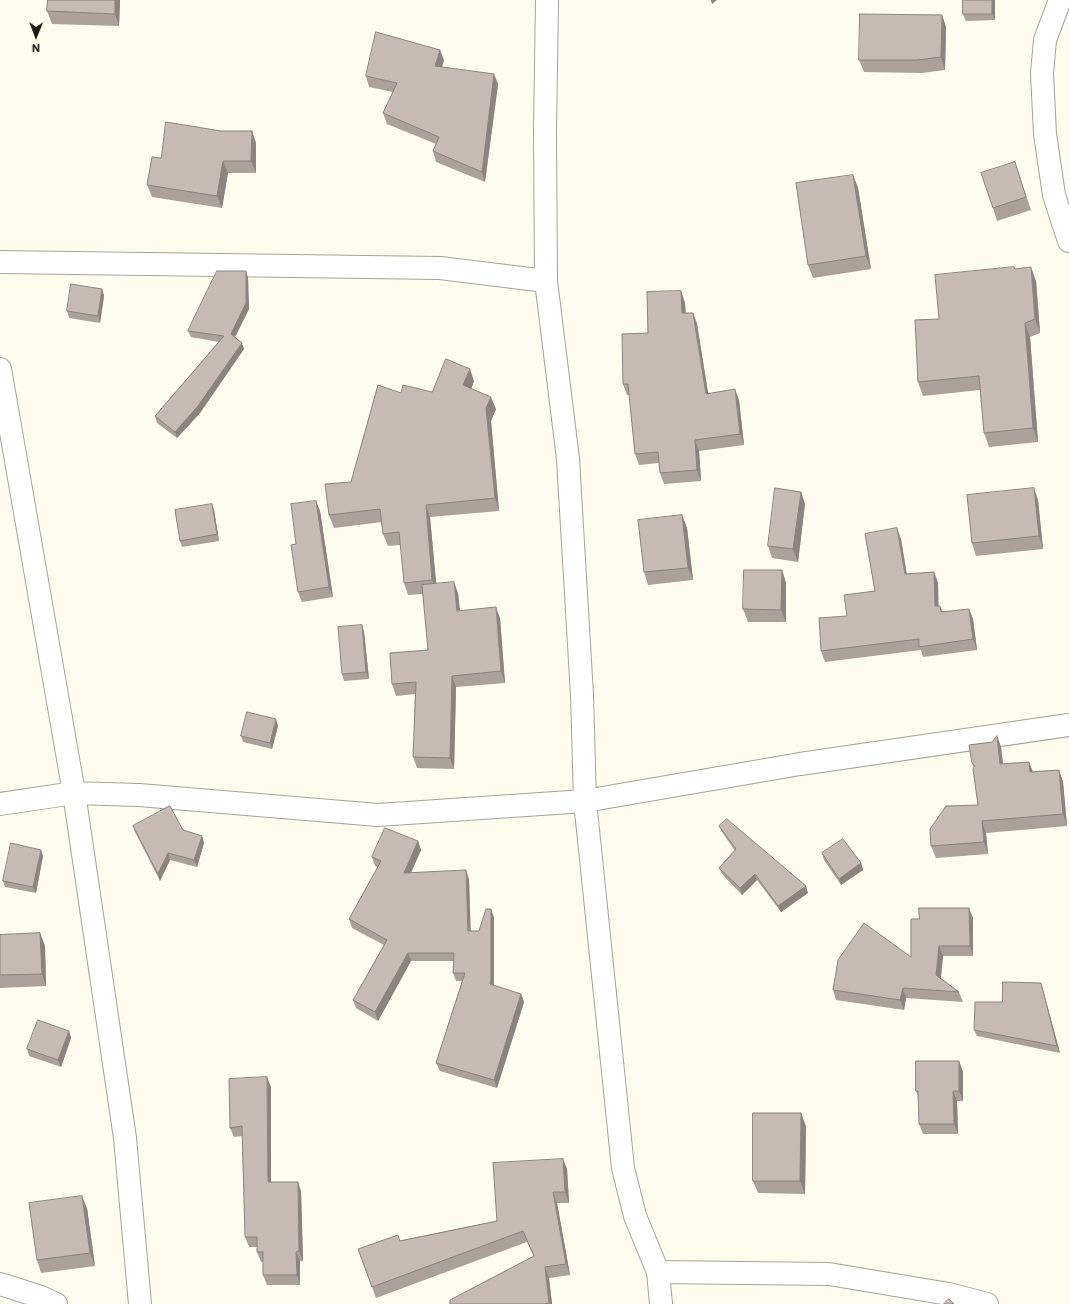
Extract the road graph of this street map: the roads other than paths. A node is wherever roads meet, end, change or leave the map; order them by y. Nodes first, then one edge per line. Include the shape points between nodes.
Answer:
1 (547, 0) edge
2 (1060, 0) edge
3 (1069, 241) edge
4 (0, 262) edge
5 (546, 281) junction
6 (0, 369) edge
7 (1069, 725) edge
8 (74, 792) junction
9 (586, 802) junction
10 (0, 804) edge
11 (658, 1272) junction
12 (0, 1284) edge
13 (56, 1304) edge
14 (140, 1304) edge
15 (661, 1304) edge
16 (987, 1304) edge

1 - 5 street
2 - 3 street via 1045,40 1042,73 1044,134 1054,195
4 - 5 street via 440,268
5 - 9 street via 568,459
6 - 8 street
7 - 9 street via 800,764
8 - 9 street via 378,815
8 - 10 street
8 - 14 street via 125,1138
9 - 11 street via 623,1168 635,1216
11 - 15 street
11 - 16 street via 829,1274 949,1294
12 - 13 street

